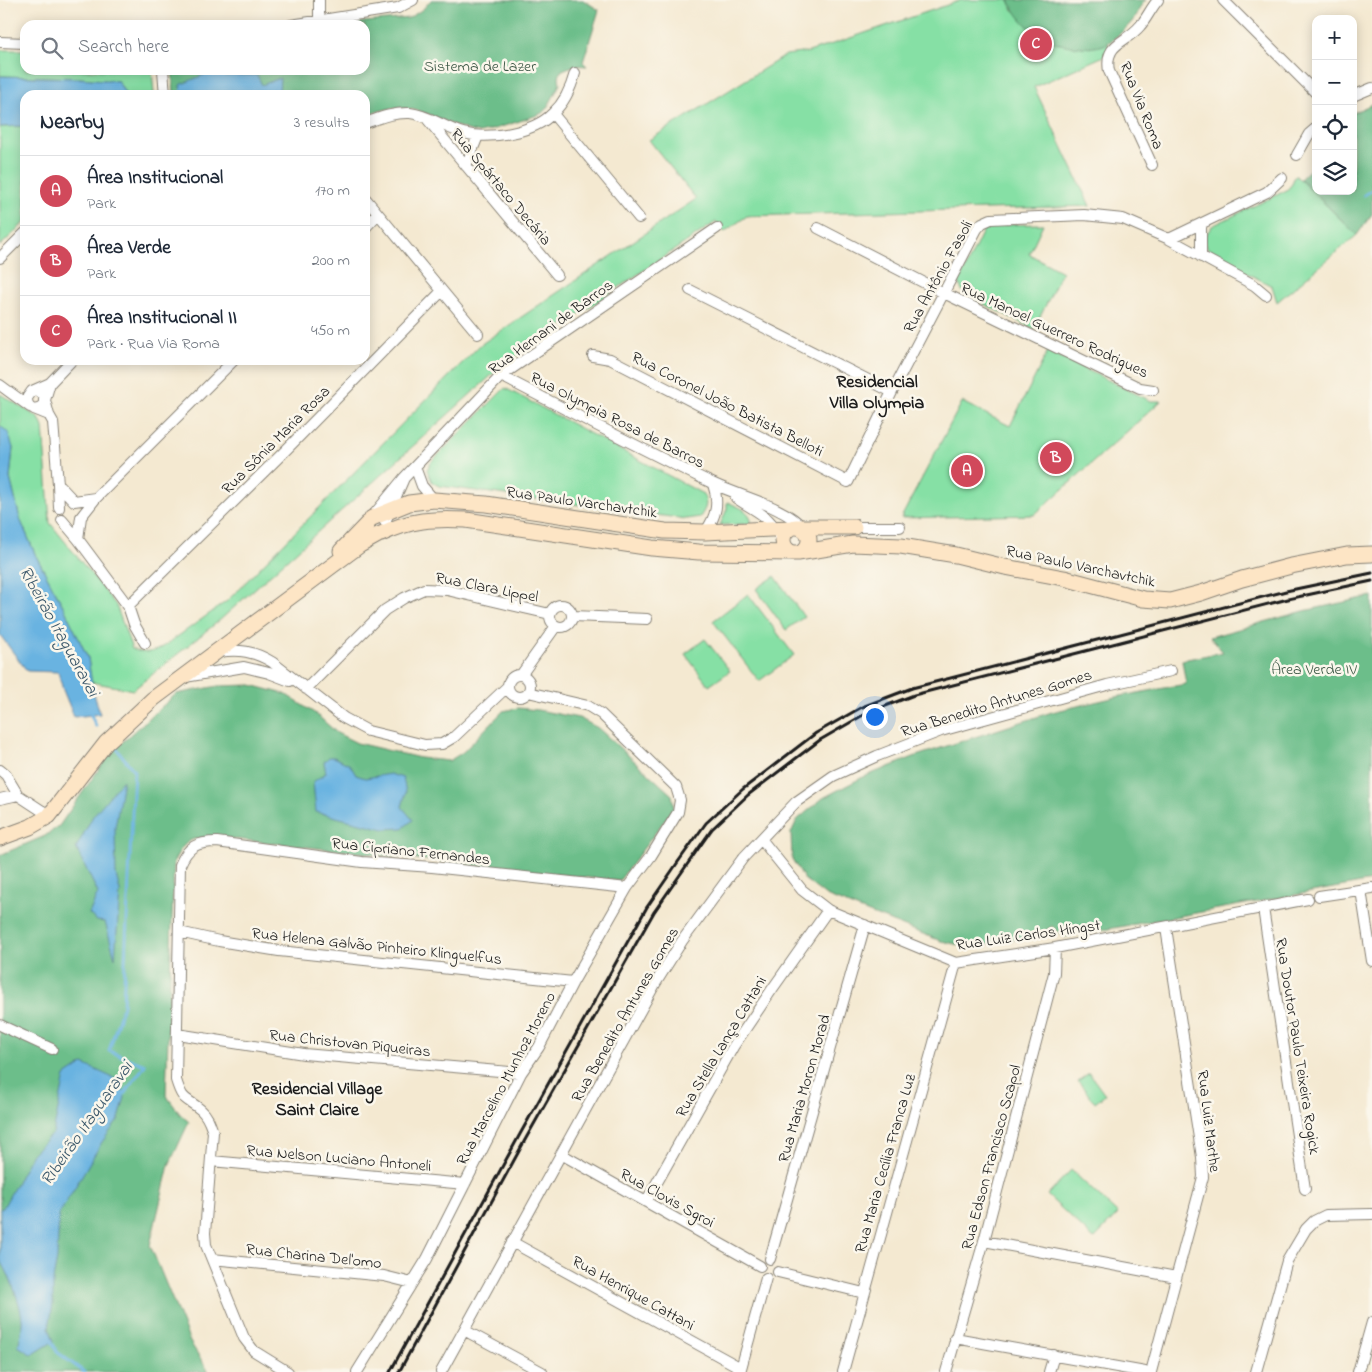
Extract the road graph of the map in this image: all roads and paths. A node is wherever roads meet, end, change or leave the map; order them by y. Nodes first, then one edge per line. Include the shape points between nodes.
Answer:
1 (319, 0) edge
2 (413, 0) edge
3 (1158, 0) edge
4 (1223, 0) edge
5 (319, 20) edge
6 (325, 20) edge
7 (0, 42) edge
8 (20, 43) edge
9 (575, 73) dead end
10 (163, 75) edge
11 (1372, 88) edge
12 (1312, 89) edge
13 (165, 90) edge
14 (1357, 94) edge
15 (553, 114) junction
16 (425, 116) junction
17 (370, 121) edge
18 (1312, 132) edge
19 (478, 136) junction
20 (1297, 155) dead end
21 (1152, 165) dead end
22 (466, 166) junction
23 (1282, 178) dead end
24 (370, 204) edge
25 (378, 214) junction
26 (639, 218) dead end
27 (370, 223) edge
28 (1200, 224) junction
29 (717, 228) dead end
30 (818, 228) dead end
31 (20, 238) edge
32 (1169, 239) junction
33 (1201, 257) junction
34 (0, 258) edge
35 (557, 275) dead end
36 (690, 290) dead end
37 (442, 291) junction
38 (944, 293) junction
39 (1266, 295) dead end
40 (478, 334) dead end
41 (593, 356) dead end
42 (370, 364) edge
43 (67, 365) edge
44 (229, 365) edge
45 (369, 365) edge
46 (501, 376) junction
47 (50, 383) junction
48 (0, 386) edge
49 (1153, 390) dead end
50 (32, 391) junction
51 (892, 392) junction
52 (45, 400) junction
53 (32, 408) junction
54 (49, 415) junction
55 (415, 467) junction
56 (404, 478) junction
57 (848, 482) joint
58 (58, 484) junction
59 (717, 486) junction
60 (96, 498) junction
61 (434, 500) junction
62 (74, 501) junction
63 (59, 508) junction
64 (81, 517) junction
65 (62, 520) junction
66 (378, 523) junction
67 (854, 527) junction
68 (900, 527) dead end
69 (794, 528) junction
70 (705, 532) junction
71 (78, 539) junction
72 (869, 544) junction
73 (815, 549) junction
74 (791, 550) junction
75 (1372, 554) edge
76 (128, 606) junction
77 (550, 614) junction
78 (573, 616) junction
79 (648, 619) dead end
80 (556, 626) junction
81 (145, 643) dead end
82 (240, 643) junction
83 (1172, 671) dead end
84 (521, 675) junction
85 (177, 680) junction
86 (302, 686) junction
87 (507, 687) junction
88 (528, 692) junction
89 (0, 770) edge
90 (18, 795) junction
91 (0, 799) edge
92 (47, 811) junction
93 (0, 832) edge
94 (0, 838) edge
95 (761, 839) junction
96 (627, 888) junction
97 (1372, 888) edge
98 (1361, 890) junction
99 (1320, 896) dead end
100 (1308, 899) dead end
101 (1263, 908) junction
102 (828, 910) junction
103 (865, 925) junction
104 (1166, 928) junction
105 (179, 932) junction
106 (1055, 948) junction
107 (1372, 961) edge
108 (956, 962) junction
109 (573, 982) junction
110 (0, 1025) edge
111 (177, 1034) junction
112 (52, 1048) dead end
113 (521, 1073) junction
114 (561, 1154) junction
115 (211, 1161) junction
116 (465, 1184) junction
117 (1305, 1189) dead end
118 (646, 1202) junction
119 (1372, 1214) edge
120 (984, 1241) junction
121 (512, 1242) junction
122 (212, 1259) junction
123 (770, 1259) junction
124 (760, 1266) junction
125 (778, 1272) junction
126 (766, 1278) junction
127 (1176, 1278) junction
128 (412, 1283) junction
129 (864, 1293) junction
130 (1372, 1322) edge
131 (464, 1330) junction
132 (955, 1338) junction
133 (1054, 1355) junction
134 (740, 1370) edge
135 (288, 1372) edge
136 (357, 1372) edge
137 (441, 1372) edge
138 (542, 1372) edge
139 (842, 1372) edge
140 (946, 1372) edge
141 (1049, 1372) edge
142 (1145, 1372) edge
143 (1151, 1372) edge
144 (1256, 1372) edge
145 (1358, 1372) edge

1 - 5 street
2 - 6 street via 398,8
3 - 21 street, Rua Via Roma via 1141,26 1118,42 1108,63
4 - 12 street
7 - 8 street
9 - 15 street via 571,88
10 - 13 street
11 - 14 street
15 - 19 street via 523,130
15 - 26 street
16 - 17 street via 392,114
16 - 19 street
16 - 22 street, Rua Spártaco Decária
18 - 20 street
19 - 22 street
22 - 35 street, Rua Spártaco Decária
23 - 28 street via 1267,192
24 - 25 street
25 - 27 street
25 - 37 street
28 - 32 street
28 - 33 street
29 - 46 street, Rua Hernani de Barros
30 - 38 street, Rua Manoel Guerrero Rodrigues
31 - 34 street
32 - 33 street, Rua Antônio Fasoli
32 - 38 street, Rua Antônio Fasoli via 1123,218 1084,215 991,219 977,229
33 - 39 street, Rua Antônio Fasoli
36 - 51 street
37 - 40 street
37 - 42 street, Rua Sônia Maria Rosa
38 - 49 street, Rua Manoel Guerrero Rodrigues via 1140,388
38 - 51 street, Rua Antônio Fasoli
41 - 57 street, Rua Coronel João Batista Belloti via 610,360
43 - 47 street
44 - 60 street
45 - 76 street, Rua Sônia Maria Rosa
46 - 55 street, Rua Hernani de Barros
46 - 59 street, Rua Olympia Rosa de Barros
47 - 50 street
47 - 52 street
48 - 53 street
50 - 52 street via 41,392
50 - 53 street via 26,398
51 - 57 street, Rua Antônio Fasoli
52 - 53 street via 40,408
52 - 54 street
53 - 54 street
54 - 58 street via 53,422
55 - 56 street, Rua Hernani de Barros
55 - 61 street via 422,486
56 - 66 street, Rua Hernani de Barros
56 - 66 street, Rua Hernani de Barros
58 - 62 street
58 - 63 street
59 - 69 street, Rua Olympia Rosa de Barros via 767,518
59 - 69 street, Rua Olympia Rosa de Barros via 792,518
59 - 70 street via 713,521
60 - 62 street
60 - 64 street
61 - 66 street, Rua Paulo Varchavtchik via 409,503
61 - 70 street, Rua Paulo Varchavtchik via 495,505 665,530
62 - 63 street via 69,500
62 - 64 street via 81,507
63 - 65 street
64 - 65 street via 74,523
64 - 71 street
65 - 71 street
66 - 74 street, Rua Paulo Varchavtchik via 466,520 652,548 698,552
66 - 82 street, Rua Paulo Varchavtchik via 360,546 299,592
67 - 68 street, Rua Paulo Varchavtchik
67 - 69 street, Rua Paulo Varchavtchik
67 - 72 street via 860,539
67 - 73 street, Rua Paulo Varchavtchik via 842,538
69 - 70 street, Rua Paulo Varchavtchik
69 - 74 street via 785,532
69 - 74 street via 808,543 805,549
71 - 76 street
72 - 73 street, Rua Paulo Varchavtchik
72 - 75 street, Rua Paulo Varchavtchik via 956,555 1064,578 1143,600 1170,601 1291,566 1347,555
73 - 74 street, Rua Paulo Varchavtchik
76 - 81 street
77 - 78 street via 556,606 564,605
77 - 80 street
77 - 86 street, Rua Clara Lippel via 447,590 424,589 386,610
78 - 79 street
78 - 80 street via 567,626
80 - 84 street
82 - 85 street, Rua Paulo Varchavtchik via 218,652
82 - 86 street
83 - 95 street, Rua Benedito Antunes Gomes via 1107,684 940,731 877,756 833,776 796,802
84 - 87 street via 510,678
84 - 88 street via 530,682
85 - 86 street via 244,667
85 - 92 street, Rua Paulo Varchavtchik via 149,693 128,710 102,737
86 - 87 street via 344,718 368,731 425,745 442,744 454,736
87 - 88 street via 517,697
88 - 96 street, Rua Marcelino Munhoz Moreno via 588,706 601,714 676,787 680,800 678,812
89 - 90 street
90 - 91 street
90 - 92 street
92 - 93 street, Rua Paulo Varchavtchik
92 - 94 street, Rua Paulo Varchavtchik via 44,820
95 - 102 street, Rua Luiz Carlos Hingst via 802,890
95 - 114 street, Rua Benedito Antunes Gomes via 743,858 682,941 650,992
96 - 105 street, Rua Cipriano Fernandes via 432,866 362,862 204,842 185,853 180,865
96 - 109 street, Rua Marcelino Munhoz Moreno
97 - 98 street
98 - 99 street
98 - 107 street
100 - 101 street, Rua Luiz Carlos Hingst
101 - 104 street, Rua Luiz Carlos Hingst
101 - 117 street, Rua Doutor Paulo Teixeira Rogick
102 - 103 street, Rua Luiz Carlos Hingst
102 - 118 street, Rua Stella Lança Cattani via 733,1047
103 - 108 street, Rua Luiz Carlos Hingst
103 - 123 street, Rua Maria Moron Morad
104 - 106 street, Rua Luiz Carlos Hingst
104 - 127 street, Rua Luiz Marthe via 1203,1177
105 - 109 street, Rua Helena Galvão Pinheiro Klinguelfus via 279,951
105 - 111 street
106 - 108 street, Rua Luiz Carlos Hingst
106 - 120 street, Rua Edson Francisco Scapol via 1054,972
108 - 129 street, Rua Maria Cecília Franca Luz
109 - 113 street, Rua Marcelino Munhoz Moreno via 539,1047
110 - 112 street
111 - 113 street, Rua Christovan Piqueiras via 304,1054
111 - 115 street via 176,1080 188,1102 209,1119 213,1132
113 - 116 street, Rua Marcelino Munhoz Moreno
114 - 118 street, Rua Clovis Sgroi
114 - 121 street, Rua Benedito Antunes Gomes
115 - 116 street, Rua Nelson Luciano Antoneli
115 - 122 street via 205,1233
116 - 128 street, Rua Marcelino Munhoz Moreno
118 - 124 street, Rua Clovis Sgroi
119 - 144 street via 1326,1215 1306,1230 1287,1261
120 - 127 street
120 - 132 street, Rua Edson Francisco Scapol
121 - 131 street, Rua Benedito Antunes Gomes
121 - 134 street, Rua Henrique Cattani
122 - 128 street, Rua Charina Del'omo via 384,1276
122 - 135 street via 244,1338 254,1351
123 - 124 street
123 - 125 street via 778,1265
124 - 126 street via 760,1273
125 - 126 street via 773,1278
125 - 129 street
126 - 134 street
127 - 143 street, Rua Luiz Marthe
128 - 136 street, Rua Marcelino Munhoz Moreno
129 - 139 street, Rua Maria Cecília Franca Luz
130 - 145 street
131 - 137 street, Rua Benedito Antunes Gomes
131 - 138 street
132 - 133 street
132 - 140 street, Rua Edson Francisco Scapol
133 - 141 street
133 - 142 street

